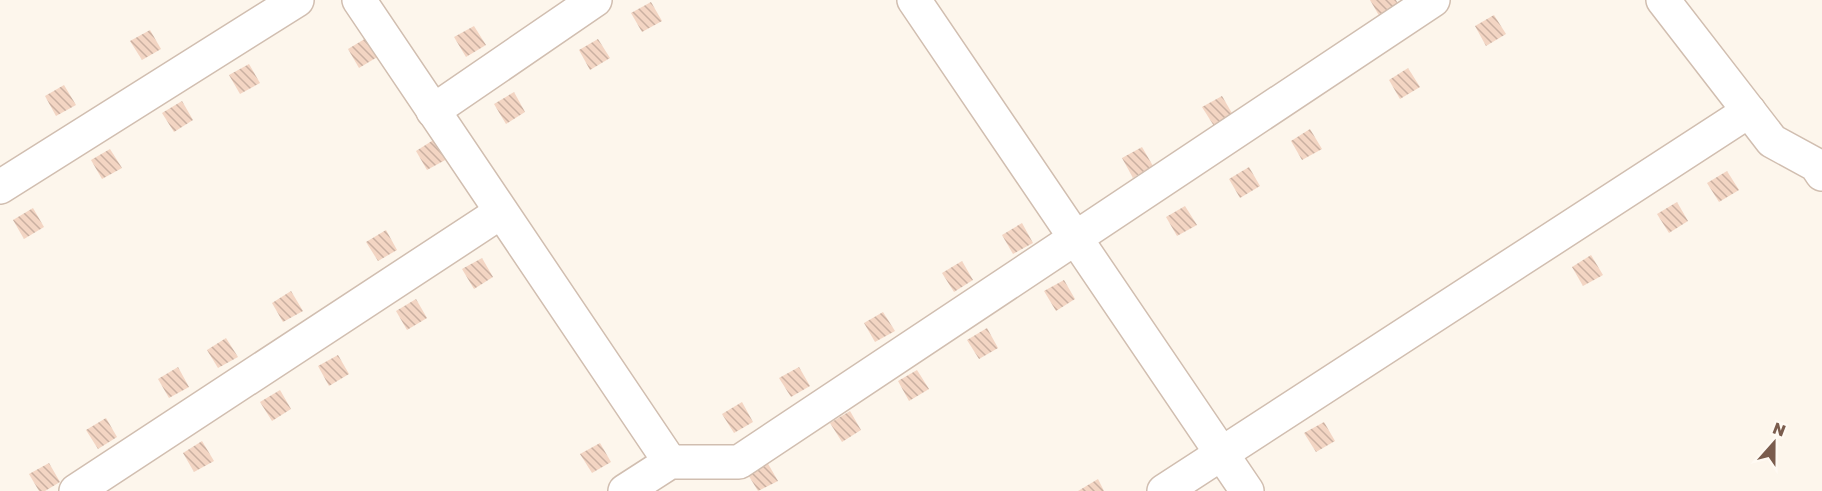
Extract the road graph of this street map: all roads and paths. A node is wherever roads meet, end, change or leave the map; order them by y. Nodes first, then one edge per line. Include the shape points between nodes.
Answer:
1 (297, 0) edge
2 (359, 0) edge
3 (595, 0) edge
4 (914, 0) edge
5 (1433, 0) edge
6 (1663, 0) edge
7 (432, 111) junction
8 (1749, 111) junction
9 (1822, 174) edge
10 (0, 187) edge
11 (501, 212) junction
12 (1075, 236) junction
13 (1222, 454) junction
14 (670, 462) junction
15 (76, 491) edge
16 (625, 491) edge
17 (1164, 491) edge
18 (1247, 491) edge

1 - 10 street
2 - 7 street
3 - 7 street
4 - 12 street
5 - 12 street
6 - 8 street
7 - 11 street
8 - 9 street via 1772,141 1815,165
8 - 13 street
11 - 14 street
11 - 15 street
12 - 13 street
12 - 14 street via 739,462
13 - 17 street
13 - 18 street
14 - 16 street

